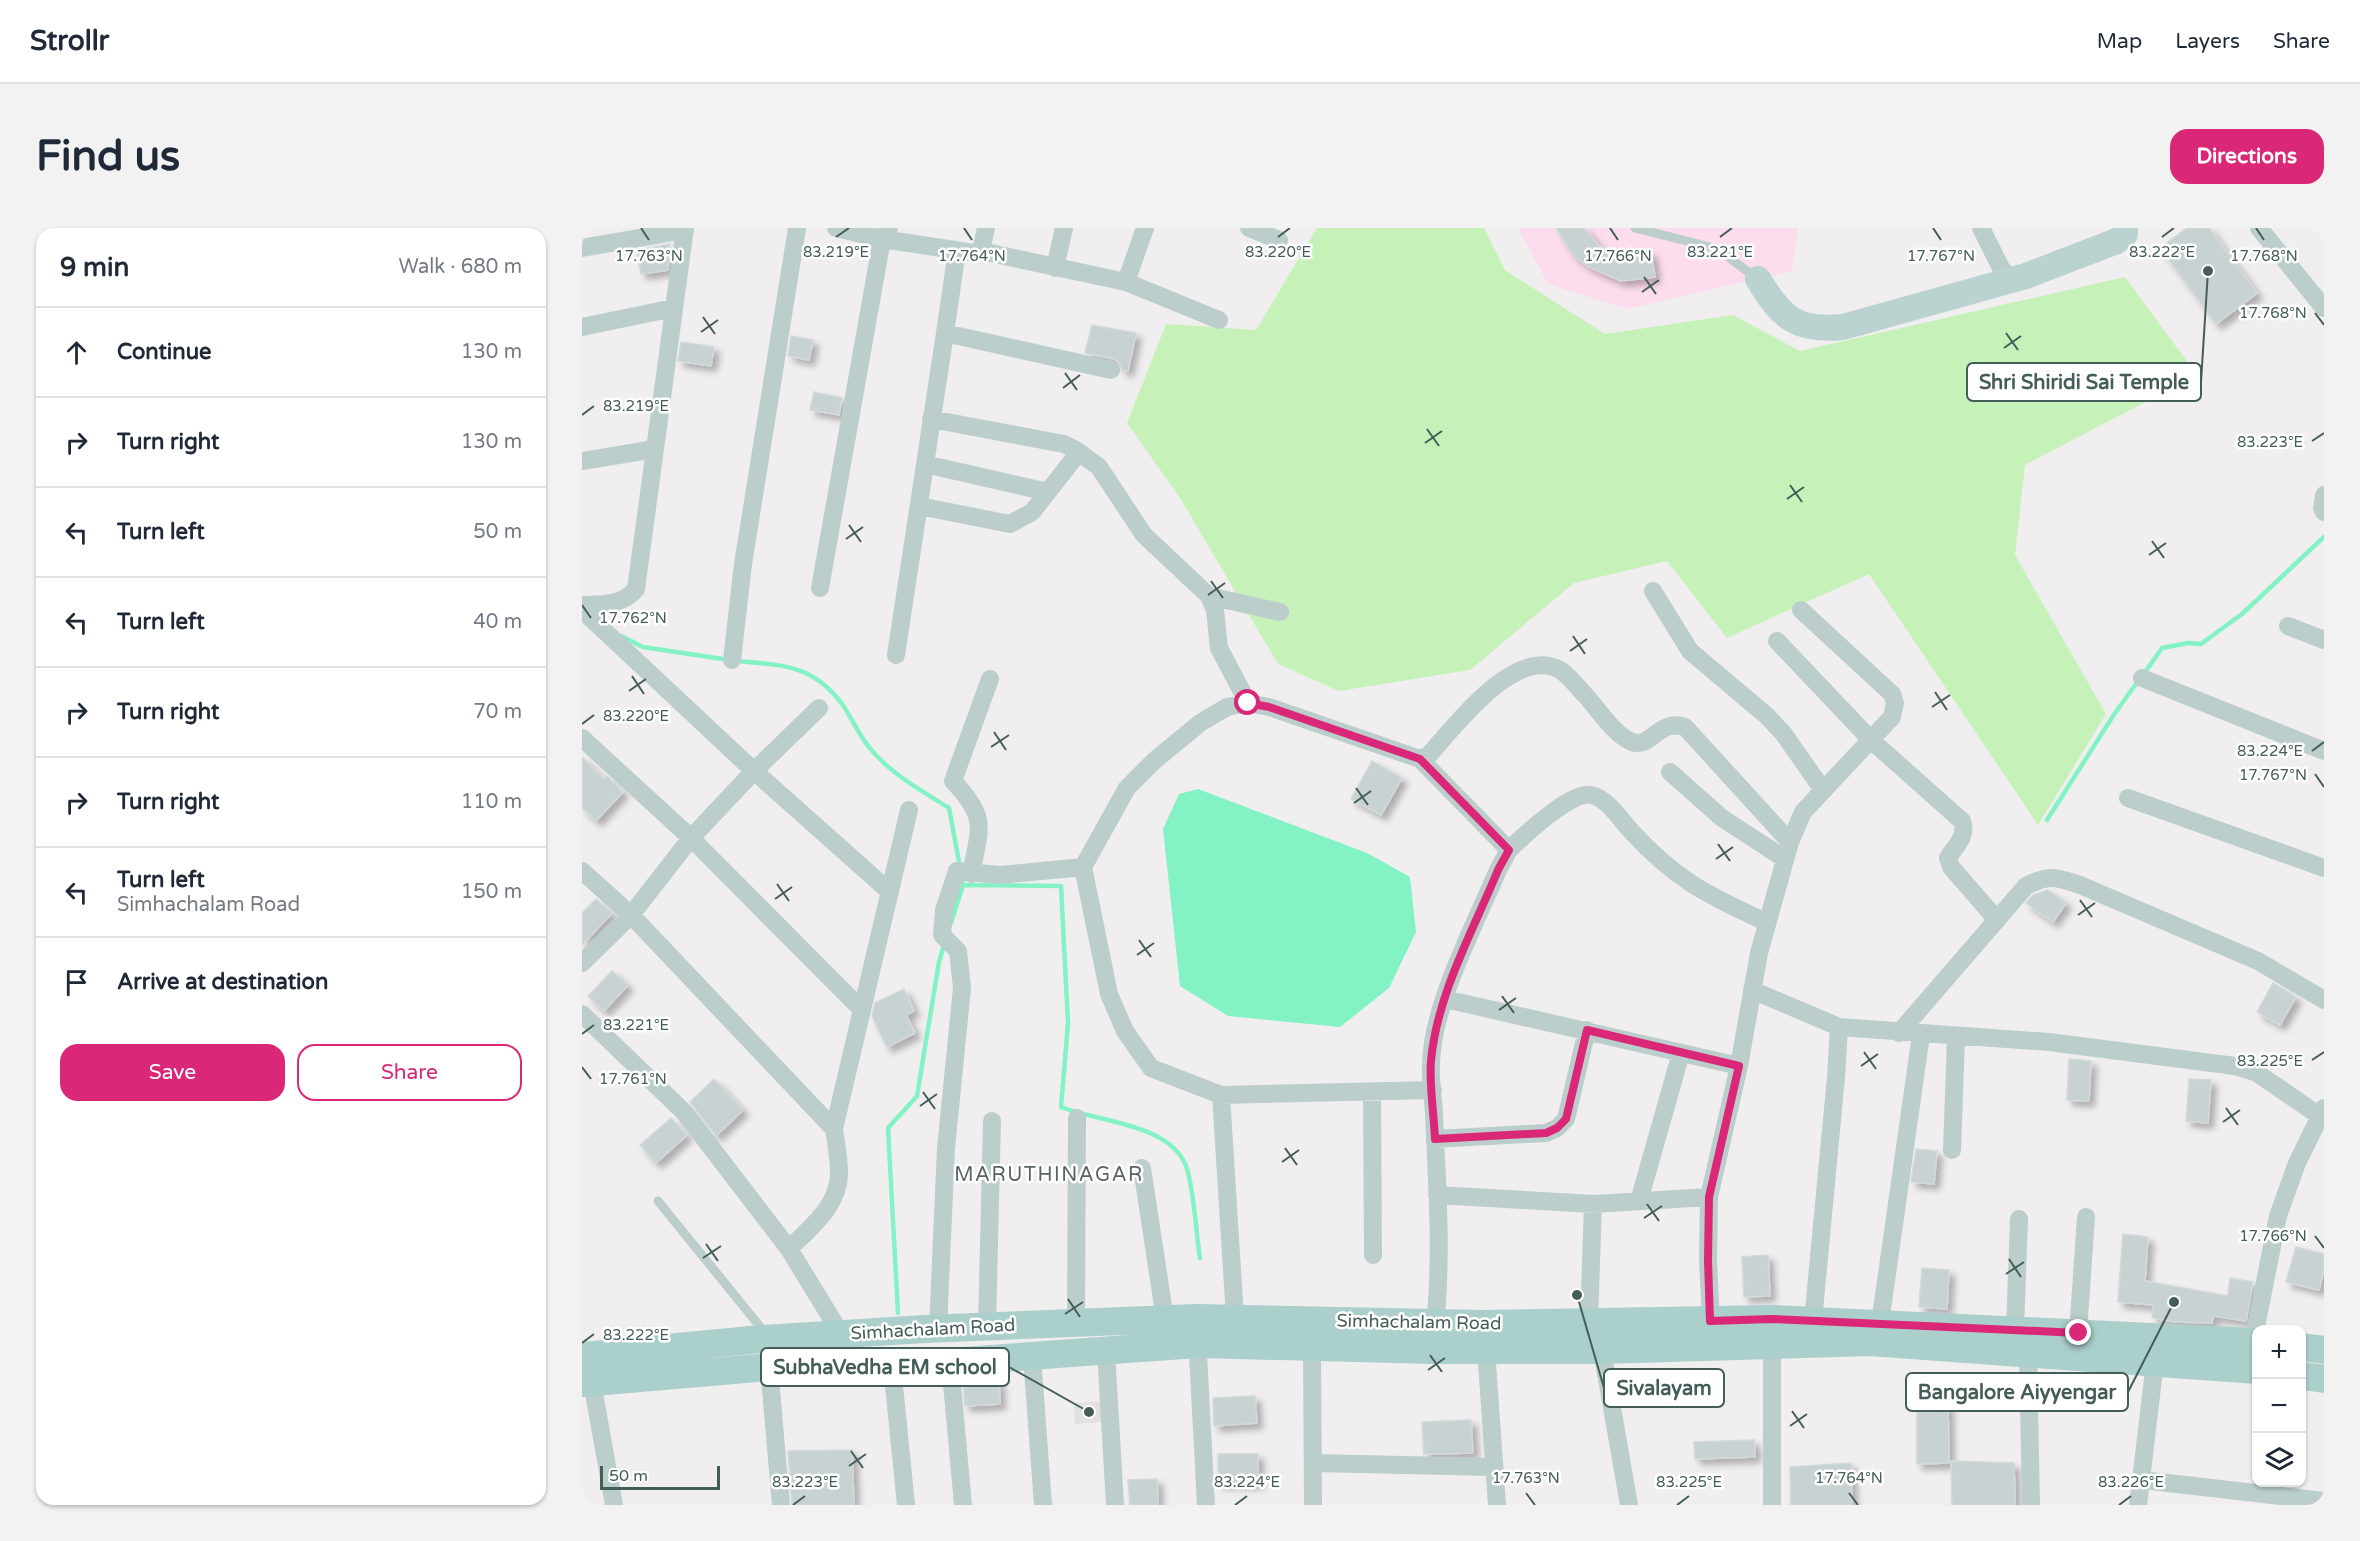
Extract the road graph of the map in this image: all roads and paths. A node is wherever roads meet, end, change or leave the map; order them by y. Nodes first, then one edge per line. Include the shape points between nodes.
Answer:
1 (797, 228) edge
2 (836, 228) edge
3 (986, 228) edge
4 (1064, 228) edge
5 (1145, 228) edge
6 (1249, 228) edge
7 (1635, 228) edge
8 (1981, 228) edge
9 (2259, 228) edge
10 (685, 229) edge
11 (2128, 230) edge
12 (886, 234) edge
13 (1279, 240) dead end
14 (582, 248) edge
15 (957, 251) junction
16 (981, 251) junction
17 (1055, 268) junction
18 (1758, 279) joint
19 (2012, 280) junction
20 (1126, 282) junction
21 (674, 308) junction
22 (2324, 308) edge
23 (1219, 320) dead end
24 (582, 327) edge
25 (945, 333) junction
26 (1110, 370) dead end
27 (931, 419) junction
28 (655, 449) junction
29 (1076, 450) junction
30 (582, 462) edge
31 (925, 464) junction
32 (1048, 492) junction
33 (2324, 495) edge
34 (919, 506) junction
35 (2324, 512) edge
36 (820, 588) dead end
37 (1653, 591) dead end
38 (1209, 596) junction
39 (588, 606) edge
40 (1801, 610) dead end
41 (1280, 612) dead end
42 (2288, 626) dead end
43 (2324, 640) edge
44 (1777, 641) dead end
45 (896, 655) dead end
46 (732, 660) dead end
47 (2142, 678) dead end
48 (990, 679) dead end
49 (1248, 703) junction
50 (819, 708) dead end
51 (582, 738) edge
52 (1872, 741) junction
53 (2324, 751) edge
54 (1420, 759) junction
55 (754, 771) junction
56 (1670, 772) dead end
57 (1822, 790) junction
58 (2128, 798) dead end
59 (909, 810) dead end
60 (691, 838) junction
61 (1509, 850) junction
62 (1787, 851) junction
63 (1083, 867) junction
64 (2324, 868) edge
65 (582, 871) edge
66 (964, 872) junction
67 (890, 892) junction
68 (631, 915) junction
69 (1997, 920) junction
70 (1766, 922) junction
71 (582, 963) edge
72 (1752, 990) junction
73 (1445, 999) junction
74 (2324, 1000) edge
75 (862, 1010) junction
76 (582, 1014) edge
77 (1839, 1027) junction
78 (1587, 1030) junction
79 (1899, 1033) junction
80 (1921, 1035) junction
81 (1956, 1037) junction
82 (1681, 1053) junction
83 (1739, 1066) junction
84 (1433, 1090) junction
85 (1372, 1092) junction
86 (1221, 1095) junction
87 (2322, 1115) edge
88 (1077, 1118) dead end
89 (992, 1121) dead end
90 (834, 1129) junction
91 (1435, 1139) junction
92 (1952, 1150) dead end
93 (1142, 1168) dead end
94 (1437, 1195) junction
95 (1709, 1197) junction
96 (658, 1201) dead end
97 (1640, 1201) junction
98 (1593, 1204) junction
99 (2086, 1217) dead end
100 (2019, 1219) dead end
101 (789, 1249) junction
102 (1373, 1255) dead end
103 (1235, 1318) junction
104 (1165, 1319) junction
105 (1710, 1321) junction
106 (1813, 1321) junction
107 (1076, 1322) junction
108 (1589, 1322) junction
109 (1880, 1323) junction
110 (2257, 1325) edge
111 (987, 1326) junction
112 (938, 1328) junction
113 (1197, 1331) junction
114 (1772, 1333) junction
115 (2079, 1333) junction
116 (841, 1334) junction
117 (1434, 1336) junction
118 (770, 1339) junction
119 (2021, 1341) junction
120 (2252, 1341) edge
121 (1312, 1346) junction
122 (2306, 1348) edge
123 (1486, 1349) junction
124 (1602, 1350) junction
125 (2324, 1350) edge
126 (1106, 1351) junction
127 (1032, 1356) junction
128 (950, 1362) junction
129 (2155, 1362) junction
130 (845, 1366) junction
131 (892, 1366) junction
132 (770, 1368) junction
133 (2252, 1369) edge
134 (585, 1374) edge
135 (2306, 1377) edge
136 (2324, 1379) edge
137 (1313, 1463) junction
138 (1493, 1467) junction
139 (2142, 1480) junction
140 (2324, 1501) edge
141 (614, 1505) edge
142 (781, 1505) edge
143 (906, 1505) edge
144 (963, 1505) edge
145 (1044, 1505) edge
146 (1115, 1505) edge
147 (1206, 1505) edge
148 (1313, 1505) edge
149 (1497, 1505) edge
150 (1629, 1505) edge
151 (1772, 1505) edge
152 (2031, 1505) edge
153 (2138, 1505) edge

1 - 46 street via 743,564
2 - 12 street
3 - 16 street
4 - 17 street
5 - 20 street
6 - 13 street
7 - 18 lane via 1718,249
8 - 19 street via 2001,268
9 - 22 street
10 - 14 street
10 - 21 street
11 - 19 street via 2116,241
12 - 15 street
12 - 36 street
15 - 16 street
15 - 25 street
16 - 17 street
17 - 20 street
18 - 19 street via 1773,303 1792,322 1819,329 1843,327
20 - 23 street
21 - 24 street
21 - 28 street
25 - 26 street
25 - 27 street
27 - 29 street via 1064,444
27 - 31 street
28 - 30 street
28 - 39 street via 636,589 628,599
29 - 32 street via 1074,462
29 - 38 street via 1099,467 1143,535
31 - 32 street
31 - 34 street
32 - 34 street via 1032,512 1010,524
33 - 35 street
34 - 45 street
37 - 57 street via 1690,651 1767,716
38 - 41 street
38 - 49 street via 1215,610 1219,648
39 - 55 street
40 - 52 street via 1892,694 1892,717
42 - 43 street
44 - 52 street
47 - 53 street
48 - 66 street via 953,781 977,810 980,828
49 - 54 street
49 - 63 street via 1227,707 1200,723 1154,761 1127,788
50 - 55 street
51 - 60 street
52 - 57 street
52 - 69 street via 1962,821 1963,837 1948,858 1951,867
54 - 61 street
54 - 62 street via 1429,755 1480,696 1497,683 1537,666 1550,667 1568,676 1621,735 1633,743 1644,742 1664,726 1685,727
55 - 60 street
55 - 67 street
56 - 62 street via 1722,818
57 - 62 street via 1803,812
58 - 64 street
59 - 67 street
60 - 68 street
60 - 75 street
61 - 70 street via 1577,796 1590,794 1604,801 1657,860 1685,882
61 - 73 street
62 - 70 street
63 - 66 street via 1032,873
63 - 86 street via 1103,970 1125,1032 1150,1068
65 - 68 street
66 - 112 street via 944,910 942,934 952,945 962,988 946,1148
67 - 75 street
68 - 71 street
68 - 90 street
69 - 74 street via 2026,886 2043,877 2062,879 2258,961
69 - 79 street
70 - 72 street
72 - 77 street
72 - 83 street
73 - 78 street
73 - 84 street via 1433,1044
75 - 90 street
76 - 101 street via 684,1112
77 - 79 street
77 - 106 street
78 - 82 street
78 - 91 street via 1566,1119 1557,1128 1546,1133
79 - 80 street
80 - 81 street
80 - 109 street
81 - 87 street via 2049,1042 2235,1066 2265,1078
81 - 92 street
82 - 83 street
82 - 97 street
83 - 95 street
84 - 85 street
84 - 91 street
85 - 86 street
85 - 102 street
86 - 103 street
87 - 110 street via 2297,1163 2278,1216
88 - 107 street
89 - 111 street
90 - 101 street via 840,1173 835,1198
91 - 94 street
93 - 104 street
94 - 98 street
94 - 117 street
95 - 97 street
95 - 105 street
96 - 118 lane
97 - 98 street
98 - 108 street
99 - 115 street
100 - 119 street
101 - 116 street
103 - 113 main road, Simhachalam Road
103 - 117 main road, Simhachalam Road
104 - 107 main road, Simhachalam Road
104 - 113 main road, Simhachalam Road
105 - 108 main road, Simhachalam Road
105 - 114 main road, Simhachalam Road
106 - 109 main road, Simhachalam Road
106 - 114 main road, Simhachalam Road
107 - 111 main road, Simhachalam Road
108 - 117 main road, Simhachalam Road
109 - 119 main road, Simhachalam Road
111 - 112 main road, Simhachalam Road
112 - 116 main road, Simhachalam Road
113 - 121 main road
113 - 126 main road
113 - 147 street
114 - 119 main road via 1870,1342
114 - 124 main road
114 - 151 street
115 - 119 main road, Simhachalam Road
115 - 120 main road, Simhachalam Road
116 - 118 main road, Simhachalam Road
116 - 130 street
117 - 121 main road
117 - 123 main road
118 - 134 main road, Simhachalam Road
119 - 129 main road
119 - 152 street
121 - 137 street
122 - 125 main road
123 - 124 main road
123 - 138 street
124 - 150 street
126 - 127 main road
126 - 146 street
127 - 128 main road
127 - 145 street
128 - 131 main road
128 - 144 street
129 - 133 main road
129 - 139 street
130 - 131 main road
130 - 132 main road
131 - 143 street
132 - 134 main road
132 - 142 street
134 - 141 street
135 - 136 main road
137 - 138 street
137 - 148 street
138 - 149 street
139 - 140 street
139 - 153 street

